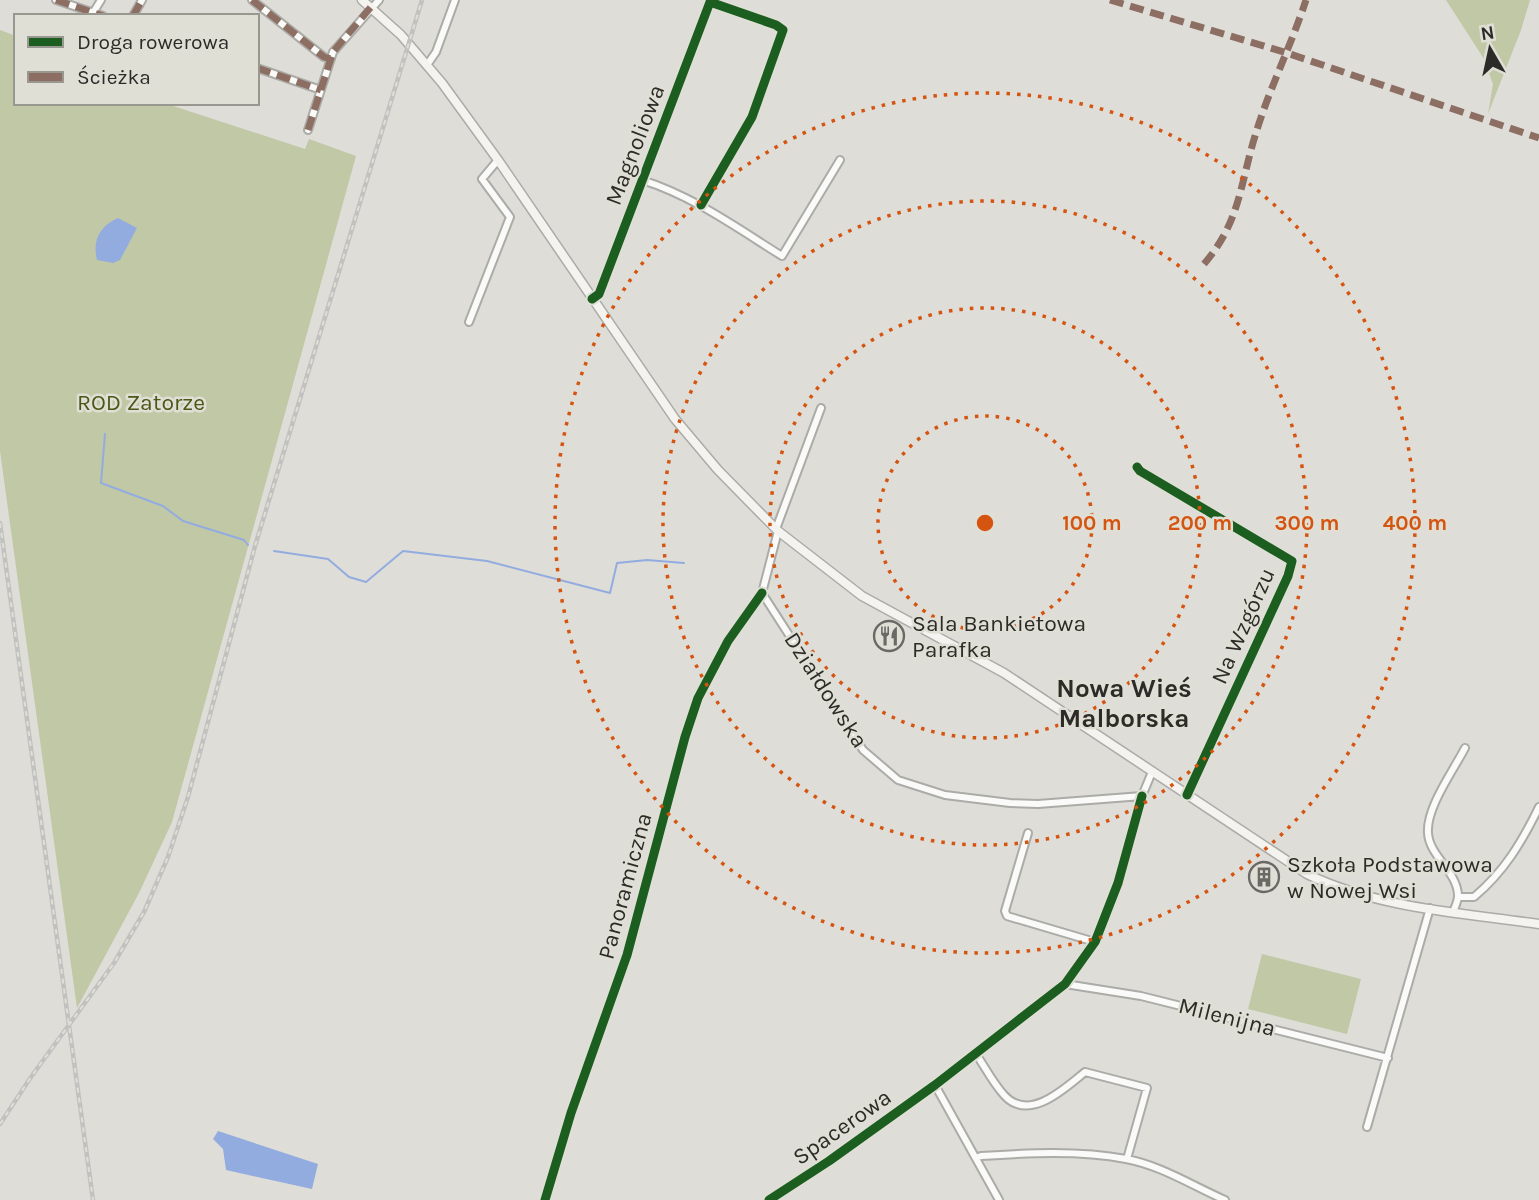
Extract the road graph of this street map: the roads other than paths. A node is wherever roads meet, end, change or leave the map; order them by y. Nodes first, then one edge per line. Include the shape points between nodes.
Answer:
1 (56, 0) edge
2 (101, 0) edge
3 (252, 0) edge
4 (362, 0) edge
5 (379, 0) edge
6 (455, 0) edge
7 (371, 7) junction
8 (93, 13) junction
9 (96, 14) edge
10 (331, 59) junction
11 (427, 65) junction
12 (259, 69) edge
13 (321, 90) junction
14 (308, 130) dead end
15 (498, 160) junction
16 (840, 160) dead end
17 (642, 180) junction
18 (701, 205) junction
19 (592, 299) junction
20 (469, 322) dead end
21 (821, 408) dead end
22 (1137, 467) dead end
23 (777, 530) junction
24 (762, 593) junction
25 (1465, 748) dead end
26 (1152, 772) junction
27 (1142, 796) junction
28 (1187, 796) junction
29 (1539, 807) edge
30 (1028, 833) dead end
31 (1458, 897) junction
32 (1430, 908) junction
33 (1453, 912) junction
34 (1539, 924) edge
35 (1095, 942) junction
36 (1065, 984) junction
37 (976, 1054) junction
38 (1388, 1058) junction
39 (935, 1085) junction
40 (1367, 1127) dead end
41 (976, 1158) junction
42 (1127, 1159) junction
43 (545, 1200) edge
44 (769, 1200) edge
45 (999, 1200) edge
46 (1225, 1200) edge

1 - 8 street
2 - 8 street
3 - 10 street
4 - 7 main road
5 - 7 street
6 - 11 street
7 - 10 street
7 - 11 main road
8 - 9 street
10 - 13 street
11 - 15 main road
12 - 13 street
13 - 14 street
15 - 19 main road
15 - 20 street via 482,179 510,217
16 - 18 street via 782,256
17 - 18 street
17 - 18 street, Magnoliowa via 710,2 776,25 783,30 752,117
17 - 19 street, Magnoliowa via 599,294
19 - 23 main road via 675,419
21 - 23 street
22 - 28 street, Na Wzgórzu via 1292,561
23 - 24 street
23 - 26 main road via 862,596 1004,673
24 - 27 street, Działdowska via 863,750 898,780 945,795 1010,803
24 - 43 street, Panoramiczna via 728,641 698,698 627,955
25 - 31 street via 1432,810 1427,831
26 - 27 street
26 - 28 main road
27 - 35 street, Spacerowa via 1118,883
28 - 32 main road via 1334,887
29 - 31 street via 1500,872 1474,897
30 - 35 street via 1007,916
31 - 33 street
32 - 33 main road
32 - 38 street
33 - 34 main road
35 - 36 street, Spacerowa
36 - 37 street, Spacerowa
36 - 38 street, Milenijna via 1141,996
37 - 39 street, Spacerowa
37 - 42 street via 1006,1097 1017,1103 1042,1103 1085,1072 1147,1088
38 - 40 street
39 - 41 street
39 - 44 street, Spacerowa
41 - 42 street via 1056,1154
41 - 45 street
42 - 46 street

